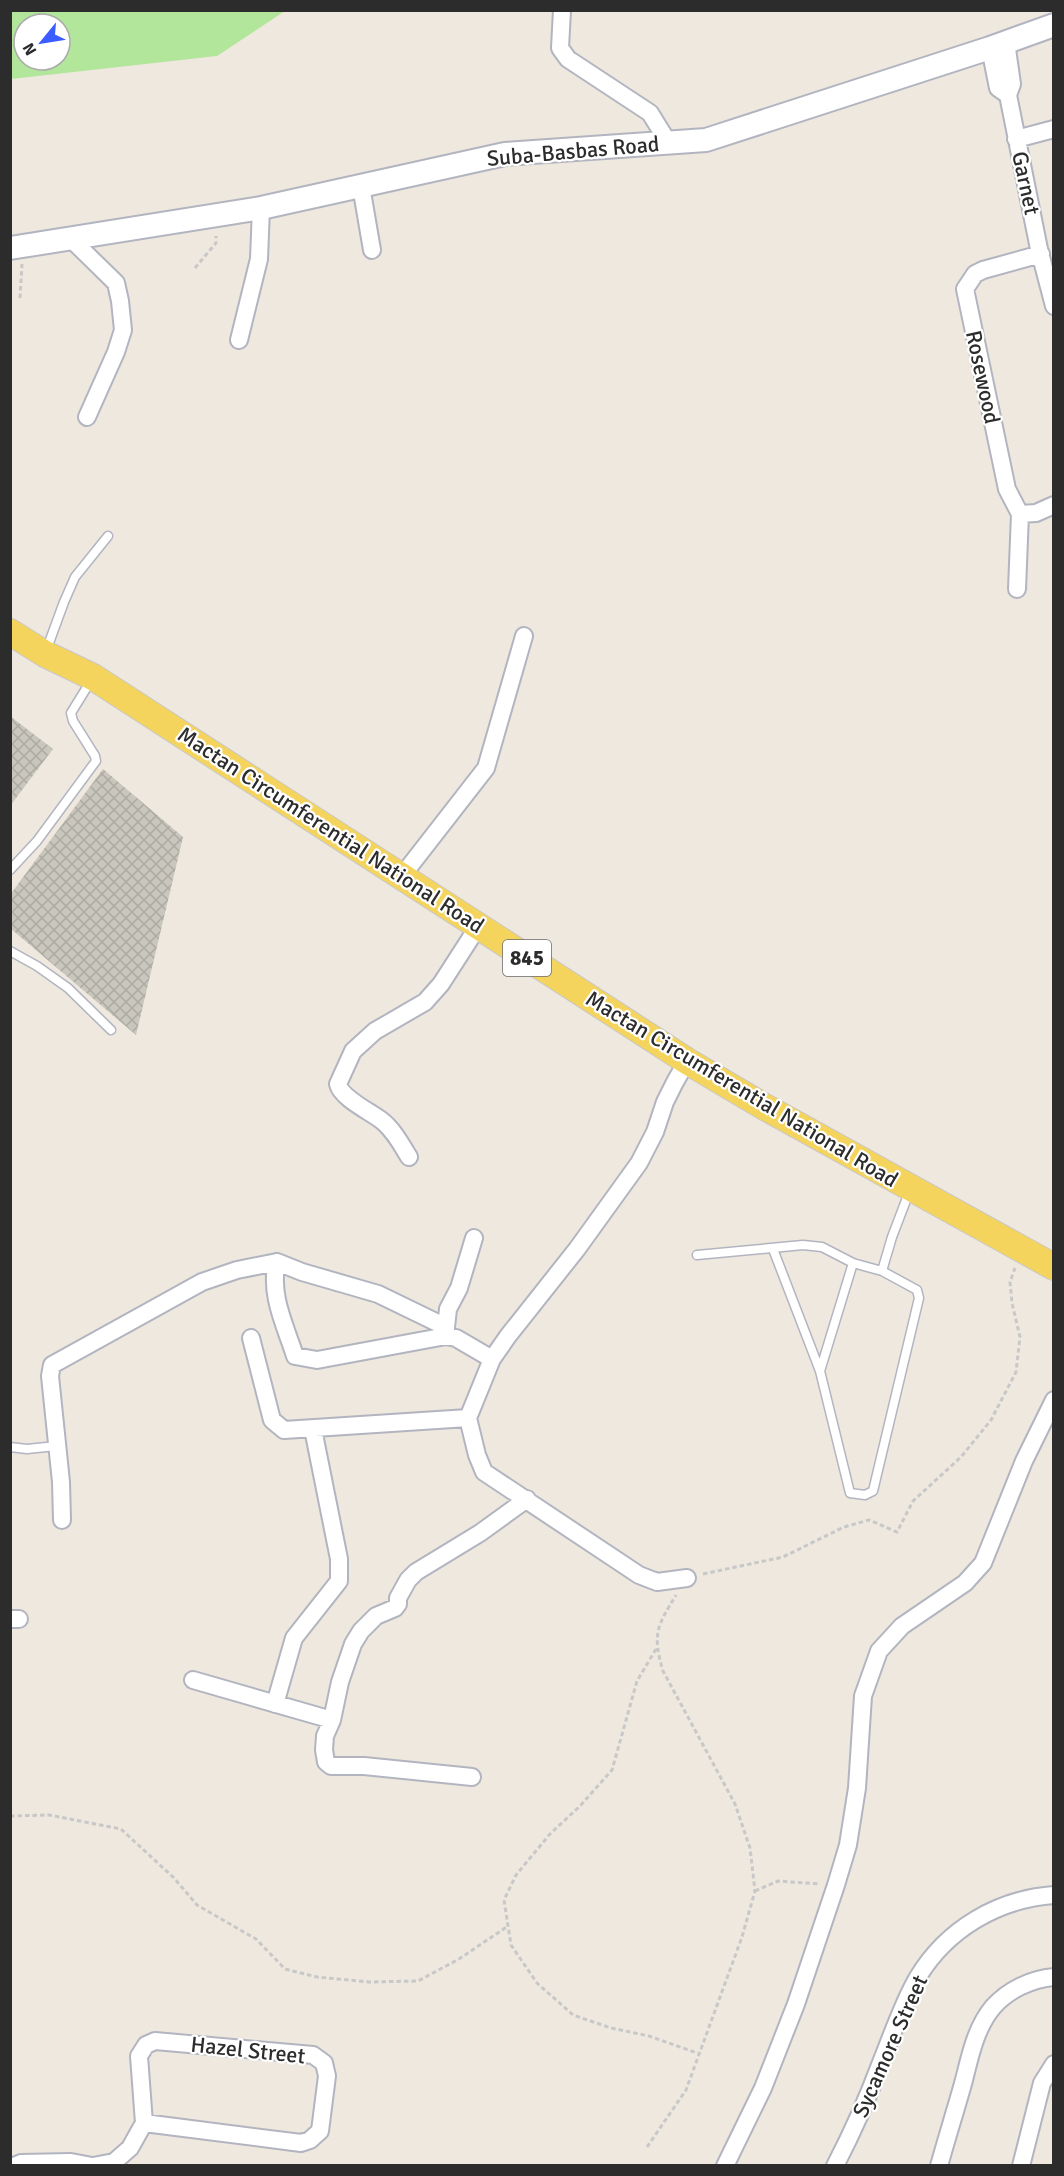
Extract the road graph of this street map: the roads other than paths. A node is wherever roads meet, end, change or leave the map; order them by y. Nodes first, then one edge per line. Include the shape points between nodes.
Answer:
1 (562, 10) edge
2 (1053, 25) edge
3 (998, 45) junction
4 (1053, 129) edge
5 (1016, 139) junction
6 (668, 142) junction
7 (361, 186) junction
8 (261, 208) junction
9 (70, 238) junction
10 (17, 247) edge
11 (372, 250) dead end
12 (1041, 254) junction
13 (1053, 306) edge
14 (239, 340) dead end
15 (87, 417) dead end
16 (1053, 505) edge
17 (1020, 514) junction
18 (108, 536) dead end
19 (1017, 589) dead end
20 (10, 632) edge
21 (524, 636) dead end
22 (45, 654) junction
23 (93, 677) junction
24 (10, 870) edge
25 (402, 876) junction
26 (479, 925) junction
27 (10, 951) edge
28 (111, 1030) dead end
29 (687, 1061) junction
30 (409, 1157) dead end
31 (910, 1189) junction
32 (474, 1238) dead end
33 (773, 1249) junction
34 (697, 1255) dead end
35 (277, 1262) junction
36 (853, 1263) junction
37 (1053, 1267) edge
38 (882, 1271) junction
39 (446, 1332) junction
40 (251, 1338) dead end
41 (492, 1359) junction
42 (820, 1371) junction
43 (1053, 1400) edge
44 (468, 1418) junction
45 (313, 1429) junction
46 (56, 1446) junction
47 (10, 1447) edge
48 (527, 1499) junction
49 (62, 1520) dead end
50 (687, 1578) road end
51 (193, 1680) dead end
52 (275, 1704) junction
53 (333, 1720) junction
54 (472, 1777) dead end
55 (1053, 1895) edge
56 (1053, 1977) edge
57 (1053, 2064) edge
58 (144, 2123) junction
59 (72, 2164) edge
60 (14, 2166) edge
61 (93, 2166) edge
62 (725, 2166) edge
63 (835, 2166) edge
64 (939, 2166) edge
65 (1021, 2166) edge

1 - 6 street via 560,48 568,58 650,113
2 - 3 street, Suba-Basbas Road
3 - 5 street, Garnet via 1012,84 1008,95
3 - 6 street, Suba-Basbas Road via 706,140
4 - 5 street
5 - 12 street, Garnet
6 - 7 street, Suba-Basbas Road via 505,154
7 - 8 street, Suba-Basbas Road
7 - 11 street
8 - 9 street, Suba-Basbas Road
8 - 14 street via 259,259
9 - 10 street, Suba-Basbas Road
9 - 15 street via 116,282 123,330
12 - 13 street, Garnet
12 - 17 street, Rosewood via 983,270 964,289 1007,489
16 - 17 street via 1036,513
17 - 19 street
18 - 22 lane via 75,577
20 - 22 main road, Mactan Circumferential National Road / 845
21 - 25 street via 486,768
22 - 23 main road, Mactan Circumferential National Road / 845
23 - 24 lane via 71,713 96,761 37,841
23 - 25 main road, Mactan Circumferential National Road / 845
25 - 26 main road, Mactan Circumferential National Road / 845
26 - 29 main road, Mactan Circumferential National Road / 845
26 - 30 street via 426,1002 375,1031 353,1051 338,1084 346,1096 382,1120
27 - 28 lane via 68,988
29 - 31 main road, Mactan Circumferential National Road / 845
29 - 41 street via 639,1163
31 - 37 main road, Mactan Circumferential National Road / 845
31 - 38 lane
32 - 39 street via 459,1288 448,1309
33 - 34 lane
33 - 36 lane via 822,1247
33 - 42 lane
35 - 39 street via 378,1294
35 - 39 street via 274,1292 295,1356 317,1360
35 - 46 street via 202,1282 52,1365
36 - 38 lane
36 - 42 lane
38 - 42 lane via 917,1290 919,1298 873,1491 865,1496 850,1493
39 - 41 street
40 - 45 street via 272,1420 284,1430
41 - 44 street
43 - 62 street via 983,1563 965,1583 902,1626 879,1651 863,1696 848,1845 796,2004 763,2088
44 - 45 street
44 - 48 street via 484,1472
45 - 52 street via 339,1559 339,1581 294,1638
46 - 47 lane
46 - 49 street
48 - 50 street via 639,1575 657,1582
48 - 53 street via 416,1572 395,1608 376,1616 361,1631 340,1682
51 - 52 street
52 - 53 street
53 - 54 street via 325,1736 324,1750 331,1766
55 - 63 street, Sycamore Street via 1030,1898 985,1914 958,1930 936,1951 911,1990
56 - 64 street via 1008,1993 991,2009 970,2056
57 - 65 street via 1042,2083
58 - 58 street, Hazel Street via 139,2056 146,2045 155,2041 313,2055 324,2063 327,2076 320,2131 310,2140 301,2143
58 - 61 street via 130,2148 114,2162
59 - 60 street
59 - 61 street

